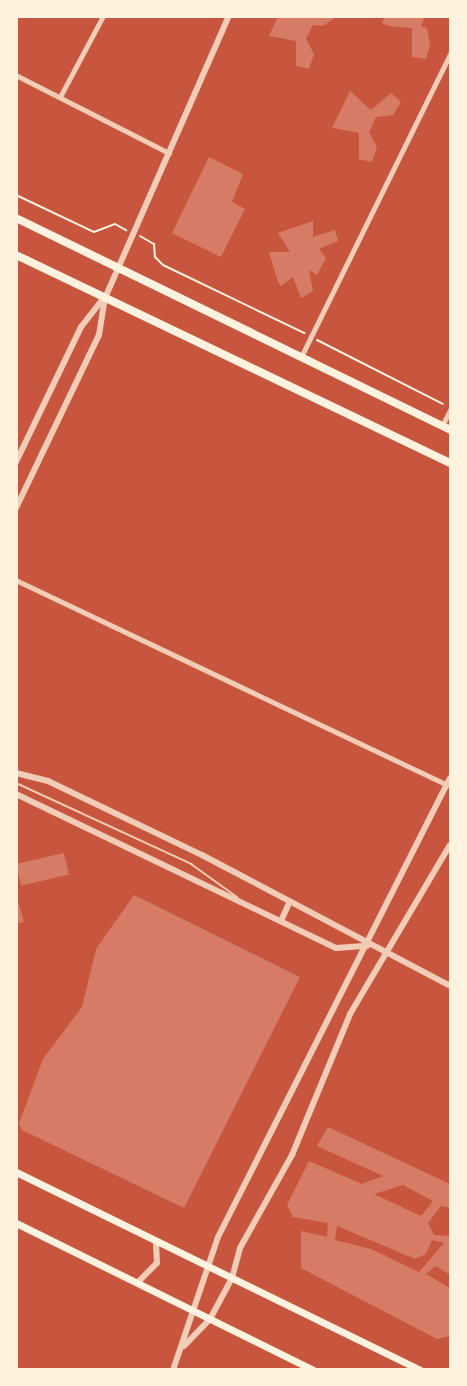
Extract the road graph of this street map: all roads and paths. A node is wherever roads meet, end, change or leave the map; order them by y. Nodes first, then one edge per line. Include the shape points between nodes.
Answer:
1 (102, 16) edge
2 (229, 16) edge
3 (450, 54) edge
4 (16, 75) edge
5 (60, 97) junction
6 (169, 153) junction
7 (16, 195) edge
8 (16, 218) edge
9 (115, 224) dead end
10 (154, 243) dead end
11 (16, 255) edge
12 (119, 267) junction
13 (105, 298) junction
14 (311, 337) junction
15 (302, 356) junction
16 (443, 404) dead end
17 (450, 410) edge
18 (442, 426) junction
19 (450, 430) edge
20 (16, 462) edge
21 (450, 463) edge
22 (16, 508) edge
23 (16, 580) edge
24 (16, 773) edge
25 (450, 778) edge
26 (16, 783) edge
27 (447, 785) junction
28 (16, 794) edge
29 (450, 845) edge
30 (289, 903) junction
31 (248, 905) junction
32 (280, 921) junction
33 (367, 946) junction
34 (387, 955) junction
35 (450, 986) edge
36 (336, 1010) junction
37 (350, 1014) junction
38 (16, 1172) edge
39 (16, 1223) edge
40 (156, 1241) junction
41 (206, 1265) junction
42 (232, 1278) junction
43 (137, 1283) junction
44 (190, 1309) junction
45 (210, 1319) junction
46 (184, 1347) junction
47 (173, 1370) edge
48 (314, 1370) edge
49 (420, 1370) edge

1 - 5 street
2 - 6 street
3 - 14 street
4 - 5 street
5 - 6 street
6 - 12 street
7 - 9 path via 94,232
8 - 12 main road
10 - 14 path via 155,257 163,264
11 - 13 main road
12 - 13 street
12 - 15 main road
13 - 20 street via 81,327
13 - 21 main road
13 - 22 street via 99,336
14 - 15 street
14 - 16 path
15 - 18 main road
17 - 18 street
18 - 19 main road
23 - 27 street
24 - 30 street via 48,781
25 - 27 street
26 - 31 lane via 191,864
27 - 33 street
28 - 31 street
29 - 34 street
30 - 32 street
30 - 33 street
31 - 32 street
32 - 33 street via 336,948
33 - 34 street
33 - 36 street
34 - 35 street
34 - 37 street
36 - 37 street
36 - 41 street
37 - 42 street via 292,1155 240,1248
38 - 40 main road
39 - 43 main road
40 - 41 main road
40 - 43 street via 157,1263
41 - 42 main road
41 - 44 street
42 - 45 street
42 - 49 main road
43 - 44 main road
44 - 45 main road
44 - 46 street
45 - 46 street
45 - 48 main road
46 - 47 street

